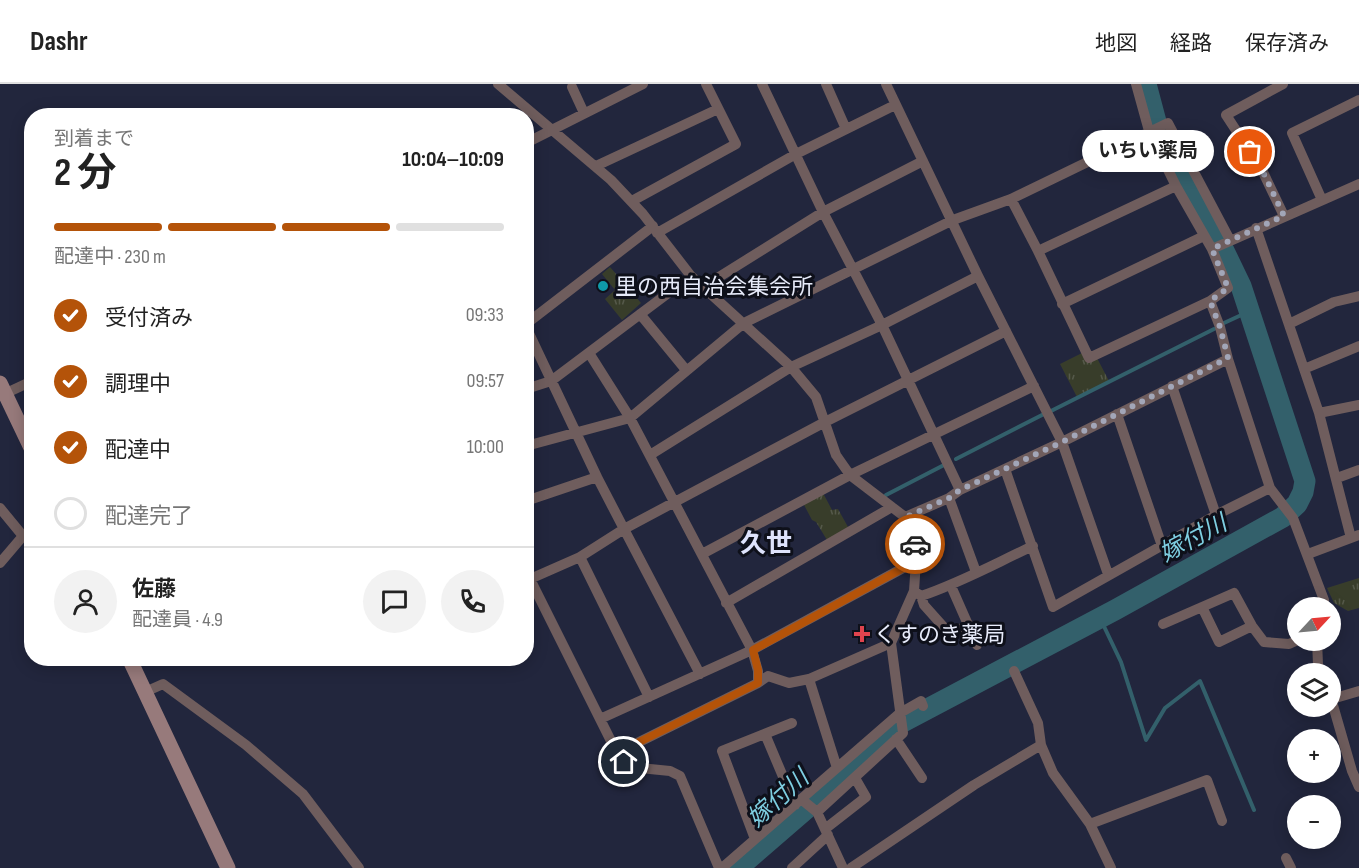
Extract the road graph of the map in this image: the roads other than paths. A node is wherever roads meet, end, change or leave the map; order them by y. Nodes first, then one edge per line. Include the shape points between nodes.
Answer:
1 (498, 84) edge
2 (643, 84) edge
3 (705, 84) edge
4 (762, 84) edge
5 (826, 84) edge
6 (886, 84) edge
7 (1136, 84) edge
8 (1282, 84) edge
9 (572, 87) dead end
10 (630, 87) edge
11 (1359, 100) edge
12 (895, 105) junction
13 (527, 108) edge
14 (718, 109) junction
15 (534, 113) edge
16 (584, 113) junction
17 (553, 129) junction
18 (846, 129) junction
19 (1149, 131) junction
20 (534, 139) edge
21 (796, 154) junction
22 (923, 161) junction
23 (596, 166) junction
24 (1359, 184) edge
25 (1176, 186) junction
26 (1011, 200) junction
27 (1322, 200) junction
28 (632, 201) junction
29 (823, 212) junction
30 (1284, 216) junction
31 (953, 220) junction
32 (1256, 228) junction
33 (655, 230) junction
34 (1204, 236) junction
35 (1230, 240) junction
36 (1212, 249) junction
37 (1038, 251) junction
38 (854, 268) junction
39 (691, 276) junction
40 (978, 276) junction
41 (703, 286) junction
42 (1359, 296) edge
43 (1210, 301) junction
44 (1062, 304) junction
45 (640, 314) junction
46 (534, 319) edge
47 (744, 323) junction
48 (1289, 324) junction
49 (882, 325) junction
50 (1006, 331) junction
51 (534, 343) edge
52 (1359, 346) edge
53 (589, 352) junction
54 (1228, 358) junction
55 (792, 367) junction
56 (1304, 369) junction
57 (686, 370) junction
58 (909, 380) junction
59 (551, 381) junction
60 (24, 384) edge
61 (534, 386) edge
62 (1034, 386) junction
63 (1172, 386) junction
64 (2, 391) edge
65 (1359, 405) edge
66 (1319, 413) junction
67 (1117, 414) junction
68 (630, 418) junction
69 (825, 422) junction
70 (576, 433) junction
71 (24, 434) edge
72 (935, 435) junction
73 (1062, 442) junction
74 (534, 445) edge
75 (650, 455) junction
76 (1005, 469) junction
77 (1359, 470) edge
78 (849, 475) junction
79 (597, 477) junction
80 (1337, 478) junction
81 (1270, 488) junction
82 (960, 490) junction
83 (534, 498) edge
84 (949, 498) junction
85 (674, 502) junction
86 (892, 507) junction
87 (0, 508) edge
88 (1216, 515) junction
89 (906, 517) junction
90 (624, 529) junction
91 (24, 536) edge
92 (1355, 537) edge
93 (24, 542) edge
94 (1033, 546) junction
95 (1162, 546) junction
96 (702, 554) junction
97 (1308, 554) junction
98 (580, 557) junction
99 (916, 561) junction
100 (0, 563) edge
101 (976, 572) junction
102 (534, 573) edge
103 (1108, 574) junction
104 (951, 586) junction
105 (534, 587) edge
106 (918, 593) junction
107 (1323, 597) edge
108 (726, 603) junction
109 (1202, 607) junction
110 (1163, 624) dead end
111 (968, 626) junction
112 (1252, 626) junction
113 (891, 643) junction
114 (1287, 644) edge
115 (977, 645) dead end
116 (753, 650) junction
117 (133, 666) edge
118 (1014, 671) dead end
119 (700, 674) junction
120 (809, 679) junction
121 (758, 683) junction
122 (1359, 691) edge
123 (145, 692) junction
124 (1341, 695) edge
125 (649, 697) junction
126 (923, 706) dead end
127 (900, 712) junction
128 (1339, 717) edge
129 (600, 719) junction
130 (792, 723) dead end
131 (765, 734) junction
132 (900, 736) junction
133 (1041, 746) junction
134 (617, 753) junction
135 (1354, 758) edge
136 (837, 768) junction
137 (855, 778) junction
138 (922, 778) dead end
139 (1359, 787) edge
140 (798, 802) junction
141 (817, 812) junction
142 (1222, 821) dead end
143 (1090, 824) junction
144 (827, 832) junction
145 (755, 839) junction
146 (228, 868) edge
147 (360, 868) edge
148 (720, 868) edge
149 (792, 868) edge
150 (843, 868) edge
151 (851, 868) edge
152 (1111, 868) edge

1 - 13 street
2 - 10 street
3 - 14 street
4 - 21 street
5 - 18 street
6 - 12 street
7 - 19 street
8 - 30 street via 1226,115 1262,170
9 - 16 street
10 - 16 street
11 - 27 street via 1292,133
12 - 18 street
12 - 22 street
14 - 23 street
14 - 28 street via 736,144
15 - 17 street
16 - 17 street
17 - 20 street
17 - 23 street
18 - 21 street
19 - 25 street
19 - 26 street
19 - 35 street via 1168,123
21 - 29 street
21 - 33 street
22 - 29 street
22 - 31 street
23 - 28 street
24 - 27 street
25 - 34 street
25 - 37 street
26 - 31 street
26 - 37 street
27 - 30 street
28 - 33 street
29 - 38 street
29 - 41 street
30 - 32 street
31 - 38 street
31 - 40 street
32 - 35 street
32 - 48 street
33 - 39 street
33 - 46 street
34 - 36 street
34 - 44 street
35 - 36 street
36 - 43 street via 1228,288
37 - 44 street
38 - 47 street
38 - 49 street
39 - 41 street
39 - 45 street
40 - 49 street
40 - 50 street
41 - 47 street
42 - 48 street via 1334,302
43 - 44 street via 1089,358
43 - 54 street
45 - 53 street
45 - 57 street
47 - 55 street
47 - 57 street
48 - 56 street
49 - 55 street
49 - 58 street
50 - 58 street
50 - 62 street
51 - 59 street
52 - 56 street
53 - 59 street
53 - 68 street
54 - 63 street
54 - 81 street
55 - 69 street via 816,397
55 - 75 street
56 - 66 street
57 - 68 street
58 - 69 street
58 - 72 street
59 - 61 street
59 - 70 street
60 - 64 street
62 - 72 street
62 - 73 street
63 - 67 street
63 - 88 street
64 - 71 street
65 - 66 street
66 - 80 street
67 - 73 street
67 - 95 street
68 - 70 street
68 - 75 street
69 - 78 street via 836,455
69 - 85 street
70 - 74 street
70 - 79 street
72 - 78 street
72 - 82 street
73 - 76 street
73 - 103 street
75 - 85 street
76 - 82 street
76 - 94 street
77 - 80 street
78 - 86 street
78 - 96 street
79 - 83 street
79 - 90 street
80 - 92 street
81 - 88 street
81 - 97 street via 1293,518
82 - 84 street
84 - 89 street
84 - 101 street
85 - 90 street
85 - 96 street
86 - 89 street
86 - 108 street
87 - 91 street
88 - 95 street
89 - 99 street
90 - 98 street
90 - 119 street
92 - 97 street
93 - 100 street
94 - 101 street
94 - 103 street via 1053,607
95 - 103 street
96 - 108 street
97 - 107 street
98 - 102 street
98 - 125 street
99 - 106 street
99 - 116 street
101 - 104 street
104 - 106 street
104 - 111 street
105 - 129 street
106 - 111 street via 924,606 949,633
106 - 113 street
108 - 116 street
109 - 110 street
109 - 112 street via 1234,594
109 - 112 street via 1219,642
111 - 115 street
112 - 114 street via 1264,642
113 - 120 street
113 - 127 street
116 - 119 street
116 - 121 street
117 - 123 street
118 - 133 street via 1038,723
119 - 125 street
120 - 121 street via 789,683 768,676
120 - 136 street
121 - 134 street
122 - 124 street
123 - 146 street
123 - 147 street via 163,684 246,745 303,794
125 - 129 street
126 - 127 street via 921,701
127 - 132 street
127 - 136 street
128 - 135 street
129 - 134 street
130 - 131 street
131 - 140 street
131 - 145 street via 722,751
132 - 137 street
132 - 138 street
133 - 143 street via 1053,773
133 - 151 street via 974,785
134 - 148 street via 630,767 670,771 680,776
135 - 139 street via 1352,771
136 - 140 street
137 - 141 street
137 - 144 street via 866,797
140 - 141 street
140 - 145 street
141 - 144 street
142 - 143 street via 1207,780
143 - 152 street
144 - 149 street
144 - 150 street
145 - 148 street

